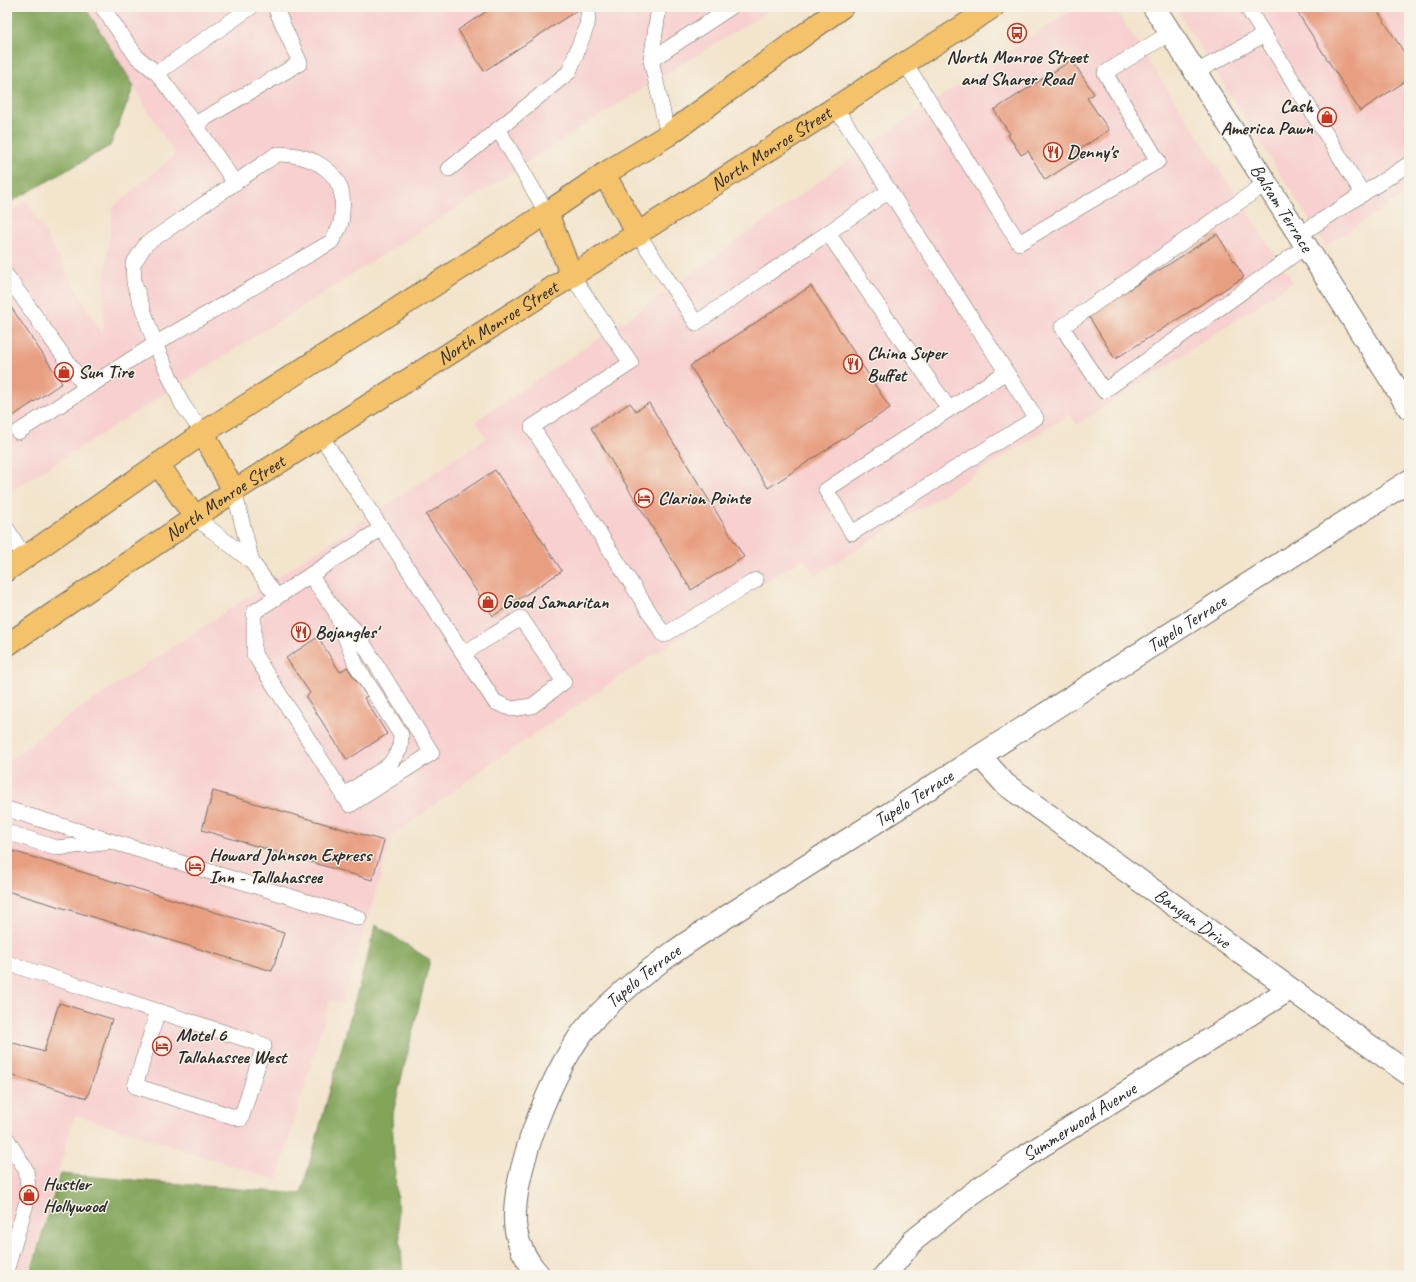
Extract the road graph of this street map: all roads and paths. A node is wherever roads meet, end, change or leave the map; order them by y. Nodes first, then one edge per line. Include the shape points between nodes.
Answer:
1 (251, 7) edge
2 (276, 7) edge
3 (589, 7) edge
4 (659, 7) edge
5 (731, 7) edge
6 (842, 7) edge
7 (993, 7) edge
8 (1154, 7) edge
9 (1247, 7) edge
10 (106, 8) edge
11 (1170, 33) junction
12 (1264, 35) junction
13 (651, 60) junction
14 (905, 63) junction
15 (1196, 72) junction
16 (157, 74) junction
17 (836, 108) junction
18 (195, 124) junction
19 (498, 129) junction
20 (668, 135) junction
21 (1409, 164) edge
22 (449, 169) dead end
23 (604, 174) junction
24 (235, 183) junction
25 (1266, 183) junction
26 (890, 191) junction
27 (1363, 194) junction
28 (547, 213) junction
29 (828, 233) junction
30 (638, 234) junction
31 (1303, 240) junction
32 (7, 276) edge
33 (572, 276) junction
34 (155, 344) junction
35 (1006, 372) junction
36 (86, 388) junction
37 (1409, 408) edge
38 (949, 409) junction
39 (18, 432) dead end
40 (203, 433) junction
41 (321, 436) junction
42 (158, 464) junction
43 (1409, 481) edge
44 (234, 491) junction
45 (195, 518) junction
46 (382, 528) junction
47 (7, 529) edge
48 (25, 558) junction
49 (252, 562) junction
50 (7, 570) edge
51 (310, 575) junction
52 (756, 580) dead end
53 (277, 597) junction
54 (334, 609) junction
55 (7, 645) edge
56 (464, 653) junction
57 (980, 756) junction
58 (343, 796) junction
59 (7, 809) edge
60 (7, 832) edge
61 (111, 842) junction
62 (360, 918) dead end
63 (7, 963) edge
64 (1290, 989) junction
65 (158, 1011) junction
66 (1409, 1074) edge
67 (7, 1139) edge
68 (7, 1268) edge
69 (539, 1275) edge
70 (885, 1275) edge

1 - 16 lane
2 - 18 lane via 300,63
3 - 19 lane via 587,25 569,72
4 - 13 lane
5 - 13 lane
6 - 20 main road
7 - 14 main road, North Monroe Street
8 - 11 street, Balsam Terrace
9 - 12 lane
10 - 16 lane via 137,57
11 - 14 lane via 1105,73 1158,161 1019,243
11 - 15 street, Balsam Terrace
12 - 15 lane
12 - 27 lane
13 - 20 lane
14 - 17 main road, North Monroe Street
15 - 25 street, Balsam Terrace
16 - 18 lane
17 - 26 lane
17 - 30 main road, North Monroe Street
18 - 24 lane
19 - 22 lane
19 - 28 lane
20 - 23 main road
21 - 27 lane
23 - 28 main road
23 - 30 main road
24 - 34 lane via 146,244 133,264 134,283
24 - 34 lane via 277,154 294,154 309,158 329,170 338,182 343,200 340,225 331,242
25 - 31 street, Balsam Terrace
25 - 31 lane via 1062,327 1104,391
26 - 29 lane
26 - 35 lane
27 - 31 lane
28 - 33 main road
28 - 40 main road
29 - 30 lane via 696,323
29 - 38 lane
30 - 33 main road, North Monroe Street
31 - 37 street, Balsam Terrace
32 - 36 lane
33 - 41 main road, North Monroe Street
33 - 52 lane via 631,363 532,427 664,635
34 - 36 lane
34 - 40 lane via 182,404
35 - 38 lane
35 - 38 lane via 1036,418 852,532 826,490
36 - 39 lane
40 - 42 main road
40 - 44 main road
41 - 44 main road, North Monroe Street
41 - 46 lane
42 - 45 main road
42 - 48 main road
43 - 57 street, Tupelo Terrace
44 - 45 main road, North Monroe Street
44 - 49 lane
45 - 49 lane
45 - 55 main road, North Monroe Street
46 - 51 lane
46 - 56 lane
47 - 48 lane
48 - 50 main road
49 - 53 lane
51 - 53 lane
51 - 54 lane
53 - 58 lane via 254,612 254,654
54 - 58 lane via 356,665 401,735 400,749 389,765
54 - 58 lane via 354,629 432,753 350,806
56 - 56 lane via 495,702 512,709 532,706 564,682 521,618
57 - 64 street, Banyan Drive via 1005,784
57 - 69 street, Tupelo Terrace via 684,943 630,984 590,1023 573,1047 547,1097 520,1172 515,1199 516,1229 522,1249
59 - 61 lane
60 - 61 lane via 56,848
61 - 62 lane
63 - 65 lane
64 - 66 street, Banyan Drive
64 - 70 street, Summerwood Avenue via 1024,1157 970,1195 913,1241
65 - 65 lane via 264,1045 241,1119 134,1086
67 - 68 lane via 26,1170 29,1194

